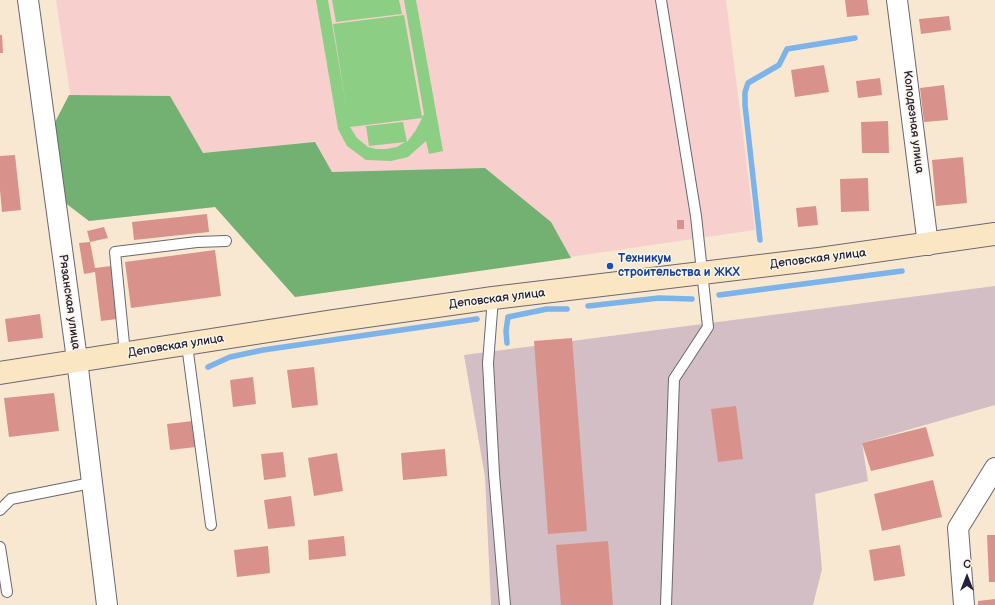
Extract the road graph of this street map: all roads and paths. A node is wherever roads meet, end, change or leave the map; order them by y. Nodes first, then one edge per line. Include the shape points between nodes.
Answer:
1 (28, 0) edge
2 (662, 0) edge
3 (898, 0) edge
4 (995, 234) edge
5 (226, 241) dead end
6 (928, 245) junction
7 (702, 274) junction
8 (493, 298) junction
9 (187, 345) junction
10 (125, 354) junction
11 (77, 363) junction
12 (0, 373) edge
13 (995, 468) edge
14 (91, 483) junction
15 (0, 510) edge
16 (211, 525) dead end
17 (0, 547) edge
18 (7, 592) dead end
19 (107, 605) edge
20 (505, 605) edge
21 (666, 605) edge
22 (964, 605) edge

1 - 11 street, Рязанская улица
2 - 7 lane via 696,216
3 - 6 street, Колодезная улица
4 - 6 street, Деповская улица
5 - 10 lane via 116,252
6 - 7 street, Деповская улица
7 - 8 street, Деповская улица
7 - 21 lane via 708,327 674,379
8 - 9 street, Деповская улица
8 - 20 lane via 488,363
9 - 10 street, Деповская улица
9 - 16 lane
10 - 11 street, Деповская улица
11 - 12 street, Деповская улица
11 - 14 street, Рязанская улица
13 - 22 street via 958,528
14 - 15 lane via 11,499
14 - 19 street, Рязанская улица
17 - 18 lane

